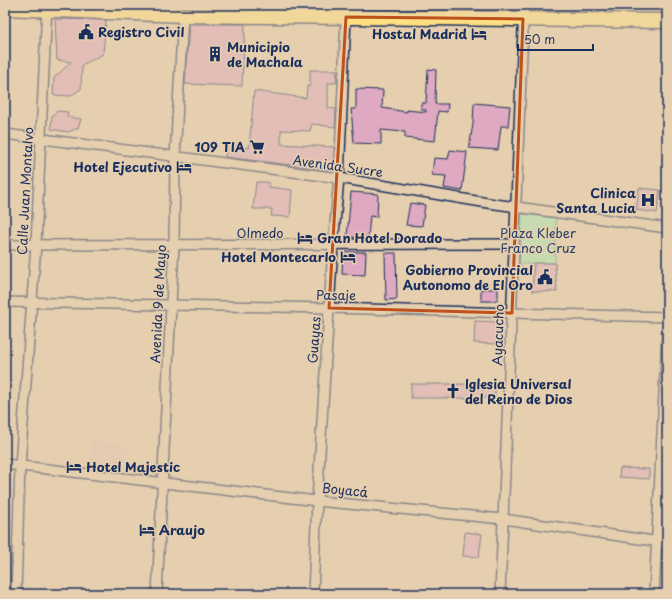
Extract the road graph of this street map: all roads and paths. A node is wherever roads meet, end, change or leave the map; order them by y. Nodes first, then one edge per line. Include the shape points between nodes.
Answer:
1 (47, 7) edge
2 (5, 8) edge
3 (524, 12) edge
4 (183, 15) junction
5 (346, 17) junction
6 (667, 21) edge
7 (5, 134) edge
8 (42, 139) junction
9 (175, 157) junction
10 (339, 178) junction
11 (516, 206) junction
12 (667, 228) edge
13 (36, 244) junction
14 (174, 244) junction
15 (514, 244) junction
16 (5, 245) edge
17 (333, 246) junction
18 (5, 302) edge
19 (31, 302) junction
20 (170, 305) junction
21 (329, 308) junction
22 (512, 313) junction
23 (667, 317) edge
24 (667, 333) edge
25 (5, 464) edge
26 (20, 466) junction
27 (163, 482) junction
28 (317, 501) junction
29 (503, 519) junction
30 (656, 542) junction
31 (667, 543) edge
32 (16, 594) edge
33 (157, 594) edge
34 (313, 594) edge
35 (500, 594) edge
36 (654, 594) edge

1 - 2 main road
1 - 4 main road
1 - 8 street, Calle Juan Montalvo
3 - 5 main road
3 - 6 main road
3 - 11 street, Ayacucho
4 - 5 main road
4 - 9 street, Avenida 9 de Mayo
5 - 10 street, Guayas
7 - 8 street, Avenida Sucre
8 - 9 street, Avenida Sucre
8 - 13 street, Calle Juan Montalvo
9 - 10 street, Avenida Sucre
9 - 14 street, Avenida 9 de Mayo
10 - 11 street, Avenida Sucre
10 - 17 street, Guayas
11 - 12 street, Avenida Sucre
11 - 15 street, Ayacucho
13 - 14 street, Olmedo
13 - 16 street, Olmedo
13 - 19 street, Calle Juan Montalvo
14 - 17 street, Olmedo
14 - 20 street, Avenida 9 de Mayo
15 - 17 street, Olmedo
15 - 22 street, Ayacucho
17 - 21 street, Guayas
18 - 19 street, Pasaje
19 - 20 street, Pasaje
19 - 26 street, Calle Juan Montalvo
20 - 21 street, Pasaje
20 - 27 street, Avenida 9 de Mayo
21 - 22 street, Pasaje
21 - 28 street, Guayas
22 - 23 street, Pasaje
22 - 29 street, Ayacucho
24 - 30 street
25 - 26 street, Boyacá
26 - 27 street, Boyacá
26 - 32 street, Calle Juan Montalvo
27 - 28 street, Boyacá
27 - 33 street, Avenida 9 de Mayo
28 - 29 street, Boyacá
28 - 34 street, Guayas
29 - 30 street, Boyacá
29 - 35 street, Ayacucho
30 - 31 street, Boyacá
30 - 36 street

